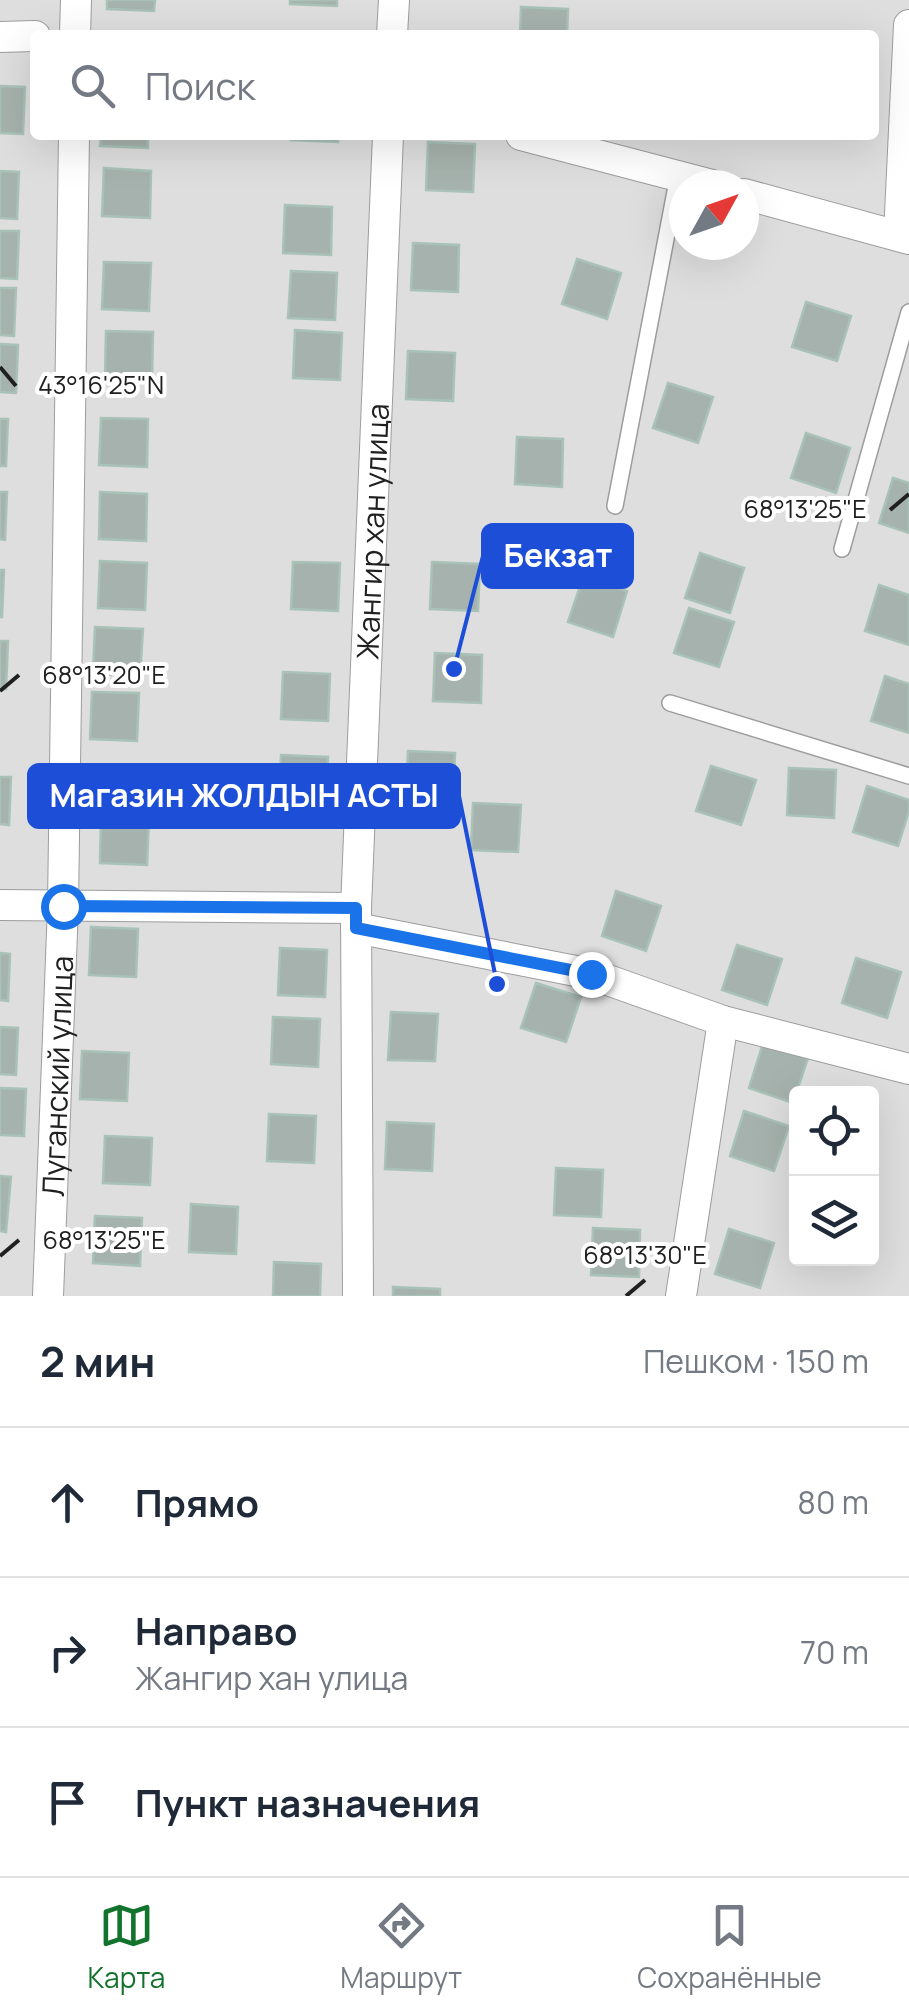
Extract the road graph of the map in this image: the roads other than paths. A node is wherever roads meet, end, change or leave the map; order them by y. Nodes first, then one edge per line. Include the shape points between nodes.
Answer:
1 (76, 0) edge
2 (394, 0) edge
3 (909, 25) edge
4 (75, 30) edge
5 (392, 30) edge
6 (30, 36) edge
7 (0, 38) edge
8 (74, 140) edge
9 (388, 140) edge
10 (540, 140) edge
11 (669, 174) edge
12 (759, 198) edge
13 (669, 222) edge
14 (904, 237) edge
15 (909, 312) edge
16 (614, 506) dead end
17 (842, 549) dead end
18 (670, 703) dead end
19 (909, 776) edge
20 (0, 905) edge
21 (63, 906) junction
22 (356, 918) junction
23 (723, 1020) junction
24 (909, 1069) edge
25 (48, 1296) edge
26 (358, 1296) edge
27 (681, 1296) edge

1 - 4 street
2 - 5 street
3 - 14 street
6 - 7 street
8 - 21 street, Луганский улица
9 - 22 street, Жангир хан улица
10 - 11 street
12 - 14 street
13 - 16 lane
15 - 17 lane
18 - 19 lane
20 - 21 street
21 - 22 street
21 - 25 street, Луганский улица
22 - 23 street via 591,974
22 - 26 street, Жангир хан улица
23 - 24 street
23 - 27 street

